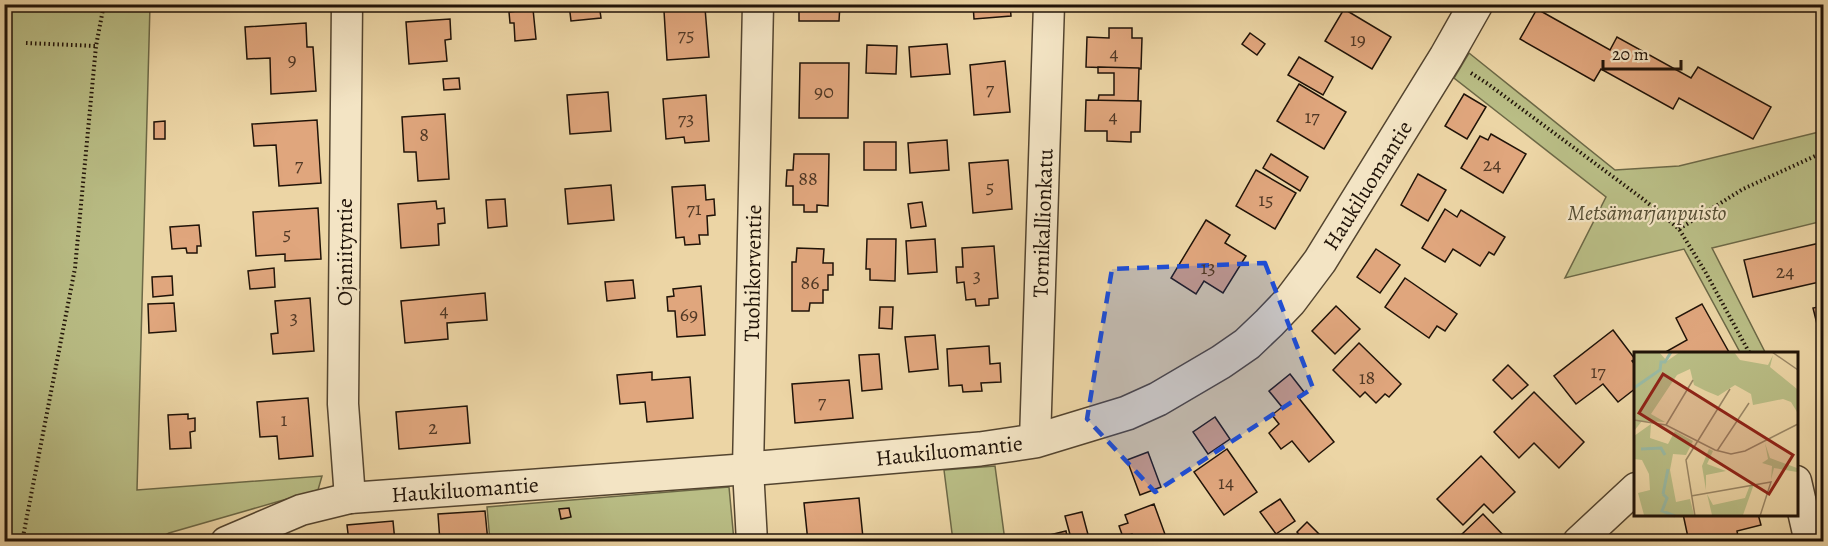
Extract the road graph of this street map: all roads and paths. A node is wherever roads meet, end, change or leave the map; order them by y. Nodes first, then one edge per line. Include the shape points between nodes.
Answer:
1 (104, 4) edge
2 (347, 4) edge
3 (758, 4) edge
4 (1048, 4) edge
5 (1476, 4) edge
6 (26, 43) dead end
7 (96, 46) junction
8 (1446, 57) junction
9 (1824, 152) edge
10 (1679, 229) junction
11 (1749, 352) edge
12 (1035, 441) junction
13 (748, 469) junction
14 (1798, 486) edge
15 (1634, 490) edge
16 (350, 498) junction
17 (22, 542) edge
18 (226, 542) edge
19 (752, 542) edge
20 (1578, 542) edge
21 (1810, 542) edge

1 - 7 path
2 - 16 street, Ojaniityntie via 343,404
3 - 13 street, Tuohikorventie
4 - 12 street, Tornikallionkatu
5 - 8 street, Haukiluomantie
6 - 7 path
7 - 17 path via 75,268
8 - 10 path via 1488,84
8 - 12 street, Haukiluomantie via 1320,261 1262,330 1221,362 1158,399 1127,413
9 - 10 path via 1743,189
10 - 11 path
12 - 13 street, Haukiluomantie
13 - 16 street, Haukiluomantie
13 - 19 street, Tuohikorventie
14 - 21 street
15 - 20 street
16 - 18 street, Haukiluomantie via 301,510

